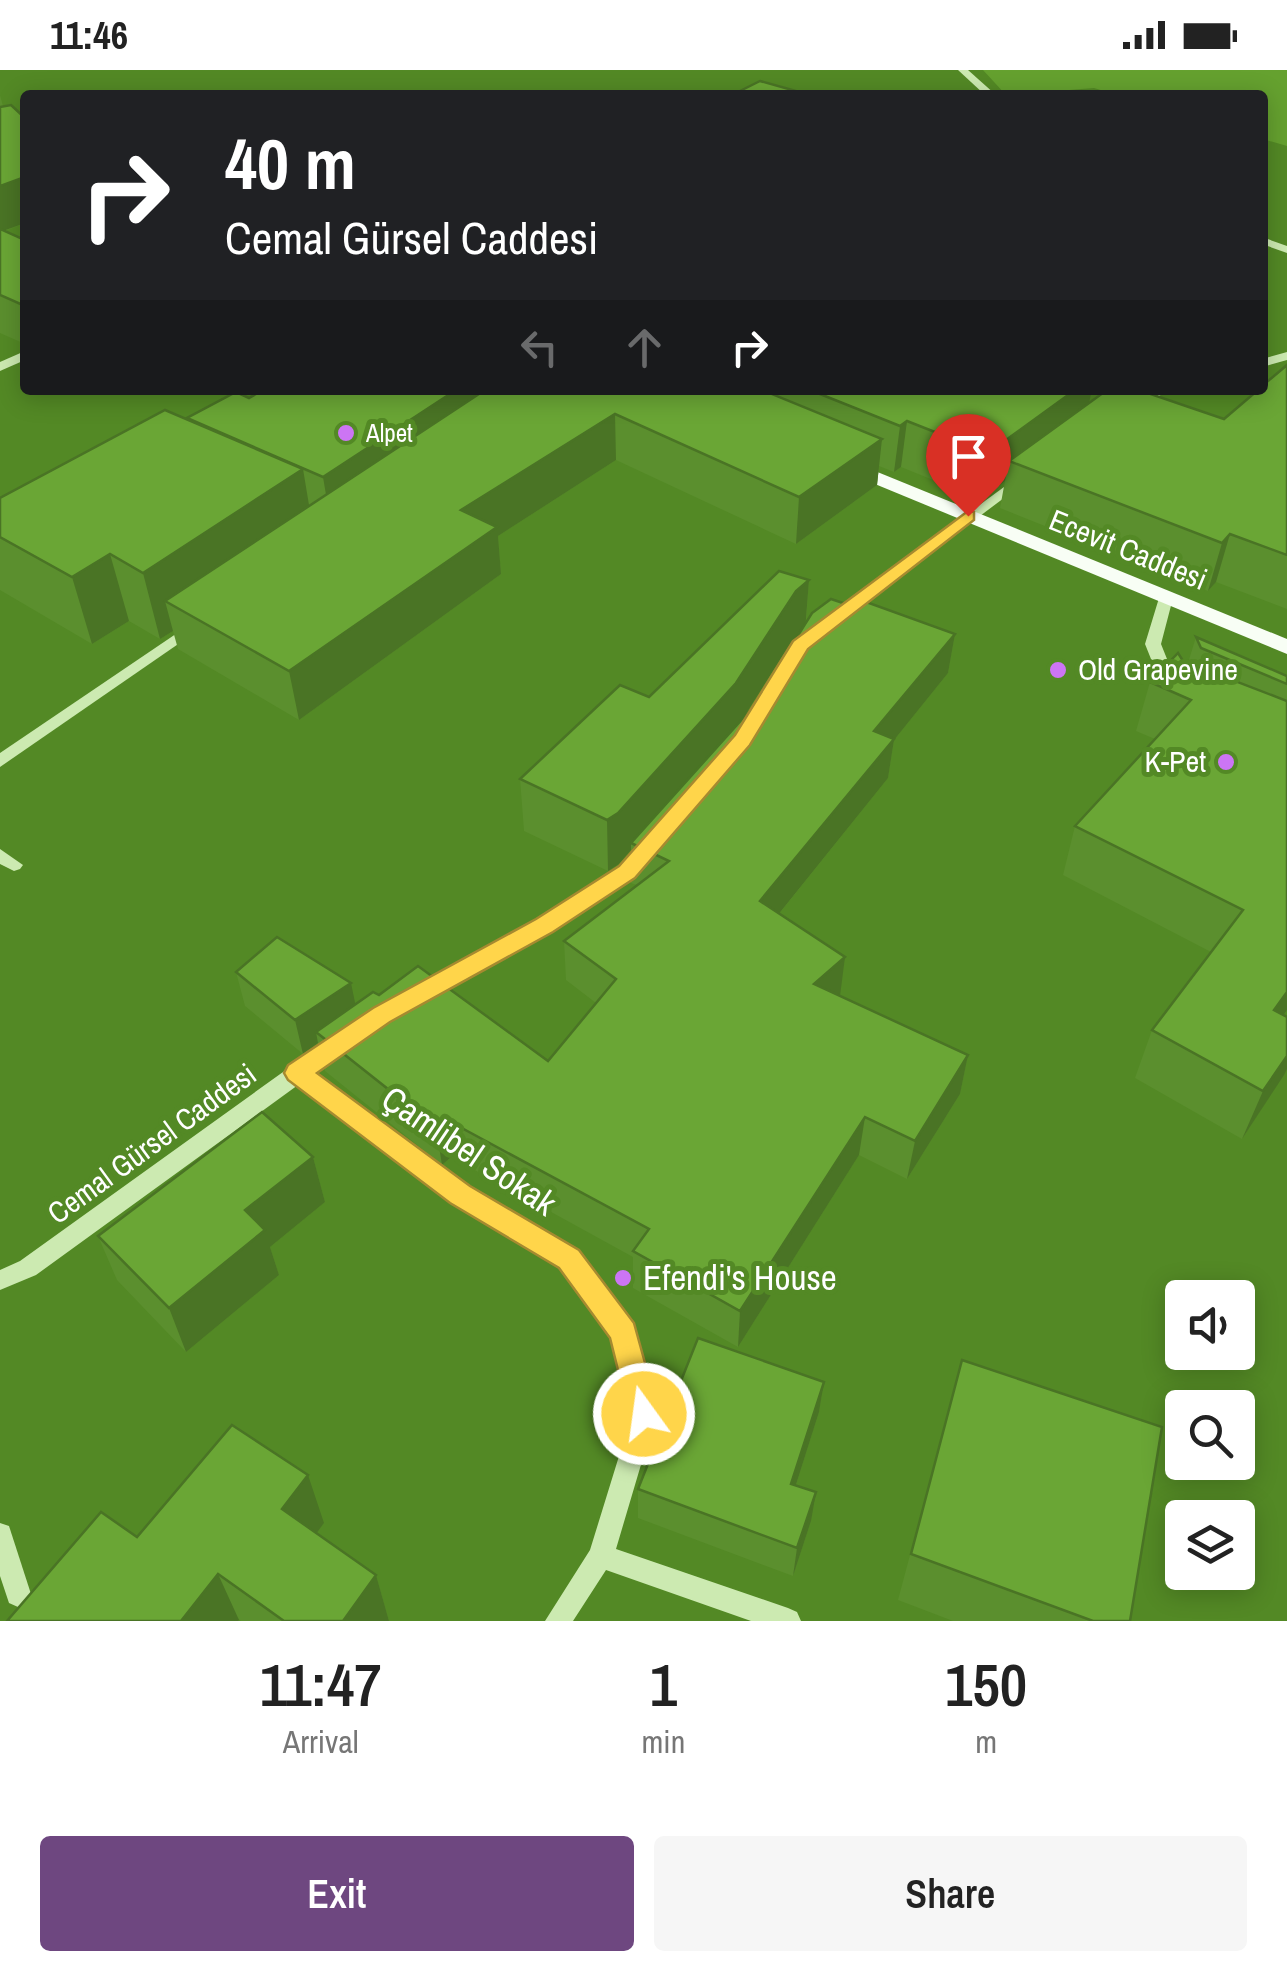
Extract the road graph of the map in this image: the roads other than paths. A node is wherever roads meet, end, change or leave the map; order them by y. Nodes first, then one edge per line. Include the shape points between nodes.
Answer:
1 (963, 70) edge
2 (985, 90) edge
3 (1153, 395) edge
4 (1112, 416) edge
5 (828, 457) edge
6 (1031, 471) edge
7 (968, 516) junction
8 (1166, 598) junction
9 (204, 620) edge
10 (814, 635) edge
11 (1287, 648) edge
12 (1176, 702) edge
13 (0, 761) edge
14 (665, 828) edge
15 (398, 1006) edge
16 (354, 1034) edge
17 (297, 1073) junction
18 (0, 1280) edge
19 (0, 1535) edge
20 (602, 1556) junction
21 (18, 1594) dead end
22 (558, 1621) edge
23 (788, 1621) edge

1 - 2 street
3 - 4 street
5 - 7 main road, Ecevit Caddesi
6 - 7 street
7 - 8 main road, Ecevit Caddesi
7 - 10 street
8 - 11 main road, Ecevit Caddesi
8 - 12 street via 1154,644
9 - 13 street
14 - 15 street via 627,872 545,926
16 - 17 street, Cemal Gürsel Caddesi
17 - 18 street, Cemal Gürsel Caddesi via 28,1268
17 - 20 street, Çamlibel Sokak via 460,1195 569,1259 624,1332 644,1414
19 - 21 street
20 - 22 street, Çamlibel Sokak
20 - 23 street

